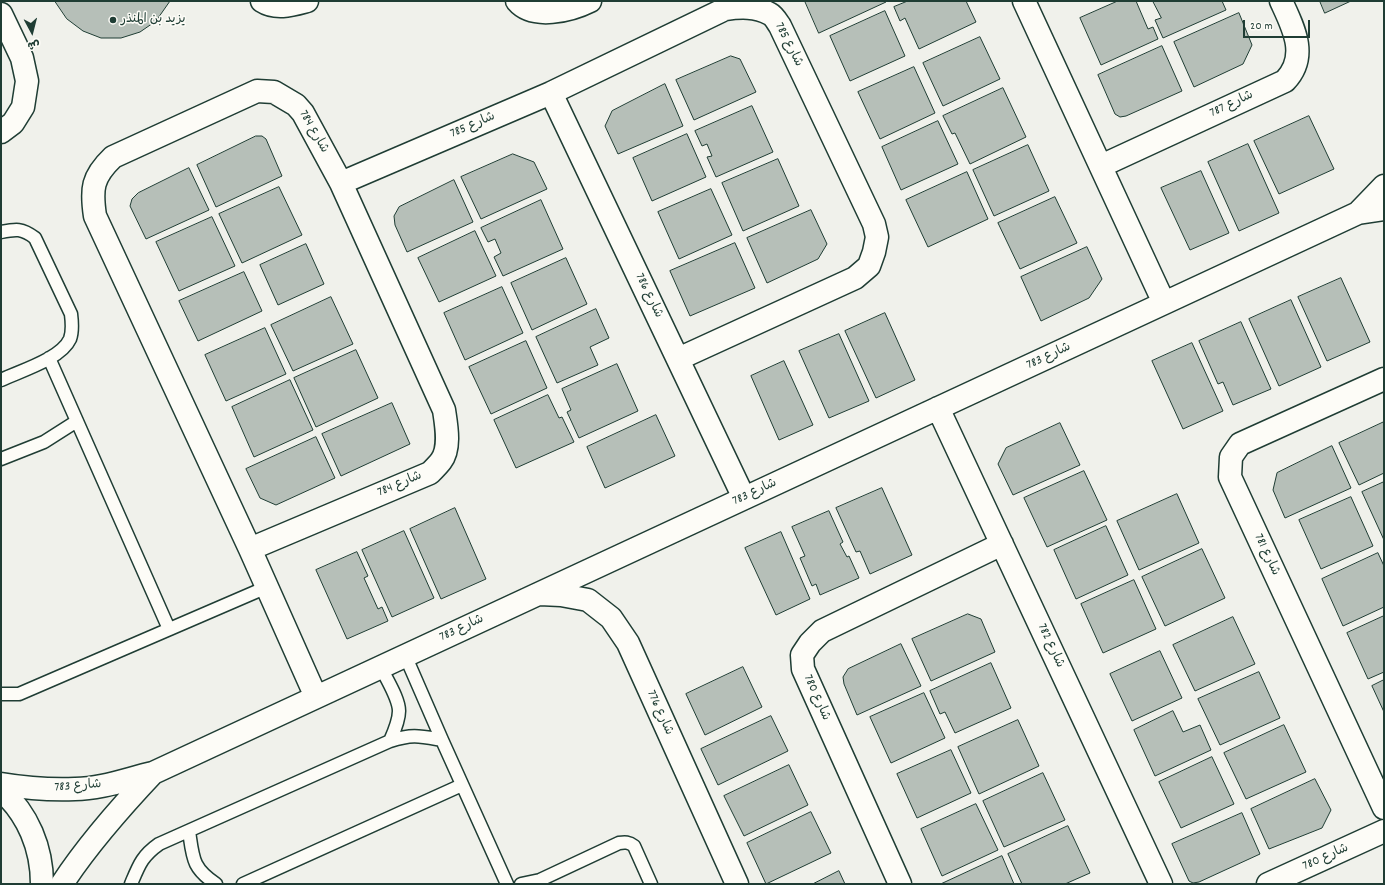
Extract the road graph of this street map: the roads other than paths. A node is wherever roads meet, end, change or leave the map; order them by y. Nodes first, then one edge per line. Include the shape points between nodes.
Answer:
1 (262, 1) edge
2 (307, 1) edge
3 (516, 1) edge
4 (590, 1) edge
5 (1024, 1) edge
6 (1282, 1) edge
7 (1, 14) edge
8 (551, 93) junction
9 (1, 132) edge
10 (1100, 166) junction
11 (341, 183) junction
12 (1384, 186) edge
13 (1384, 209) edge
14 (1358, 213) junction
15 (1, 232) edge
16 (1164, 303) junction
17 (49, 358) junction
18 (678, 359) junction
19 (1384, 379) edge
20 (1, 380) edge
21 (938, 408) junction
22 (78, 421) junction
23 (1, 459) edge
24 (744, 498) junction
25 (1002, 544) junction
26 (250, 549) junction
27 (268, 587) junction
28 (537, 594) junction
29 (169, 629) junction
30 (406, 655) junction
31 (381, 667) junction
32 (1, 694) edge
33 (316, 697) junction
34 (442, 740) junction
35 (390, 741) junction
36 (153, 772) junction
37 (1, 784) edge
38 (462, 785) junction
39 (1, 790) edge
40 (1384, 808) edge
41 (189, 831) junction
42 (1384, 832) edge
43 (42, 884) edge
44 (62, 884) edge
45 (131, 884) edge
46 (216, 884) edge
47 (243, 884) edge
48 (508, 884) edge
49 (521, 884) edge
50 (651, 884) edge
51 (737, 884) edge
52 (900, 884) edge
53 (1161, 884) edge
54 (1268, 884) edge

1 - 2 street via 269,6 287,6
3 - 4 street via 522,7 538,13 581,6
5 - 10 street
6 - 10 street, شارع 787 via 1297,43 1298,57 1292,75 1285,81
7 - 9 street via 22,58 27,81 23,107 13,123
8 - 11 street, شارع 785
8 - 18 street, شارع 786
8 - 18 street, شارع 785 via 725,9 742,7 772,14 780,26 874,224 877,238 874,252 869,266 855,278
10 - 16 street
11 - 26 street, شارع 784 via 444,410 446,446 442,460 430,472
11 - 26 street, شارع 784 via 303,113 296,105 274,92 257,91 113,157 102,167 94,183 92,197 95,216
12 - 14 street, شارع 783
13 - 14 street, شارع 783
14 - 16 street, شارع 783
15 - 17 lane via 27,231 34,238 71,314 70,338 65,347
16 - 21 street, شارع 783
17 - 20 lane
17 - 22 lane
18 - 24 street, شارع 786
19 - 40 street, شارع 781 via 1240,444 1231,457 1230,477
21 - 24 street, شارع 783
21 - 25 street, شارع 782
22 - 23 lane via 44,442
22 - 29 lane
24 - 28 street, شارع 783
25 - 52 street, شارع 780 via 822,631 802,655 803,670
25 - 53 street, شارع 782
26 - 27 street, شارع 784
27 - 29 lane
27 - 33 street, شارع 784
28 - 30 street, شارع 783
28 - 51 street, شارع 776 via 588,600 611,618 628,643
29 - 32 lane via 19,694
30 - 31 street, شارع 783
30 - 34 lane
31 - 33 street, شارع 783
31 - 35 lane via 397,700 399,710
33 - 36 street, شارع 783
34 - 35 lane via 408,736
34 - 38 lane
35 - 41 lane
36 - 37 street, شارع 783 via 104,786 75,790
36 - 44 street, شارع 783 via 79,858
38 - 47 lane
38 - 48 lane
39 - 43 street via 12,800 27,821 35,839 42,870
41 - 45 lane via 159,844 150,851 142,859
41 - 46 lane via 197,868
42 - 54 street, شارع 780
49 - 50 lane via 540,880 624,842 634,846

